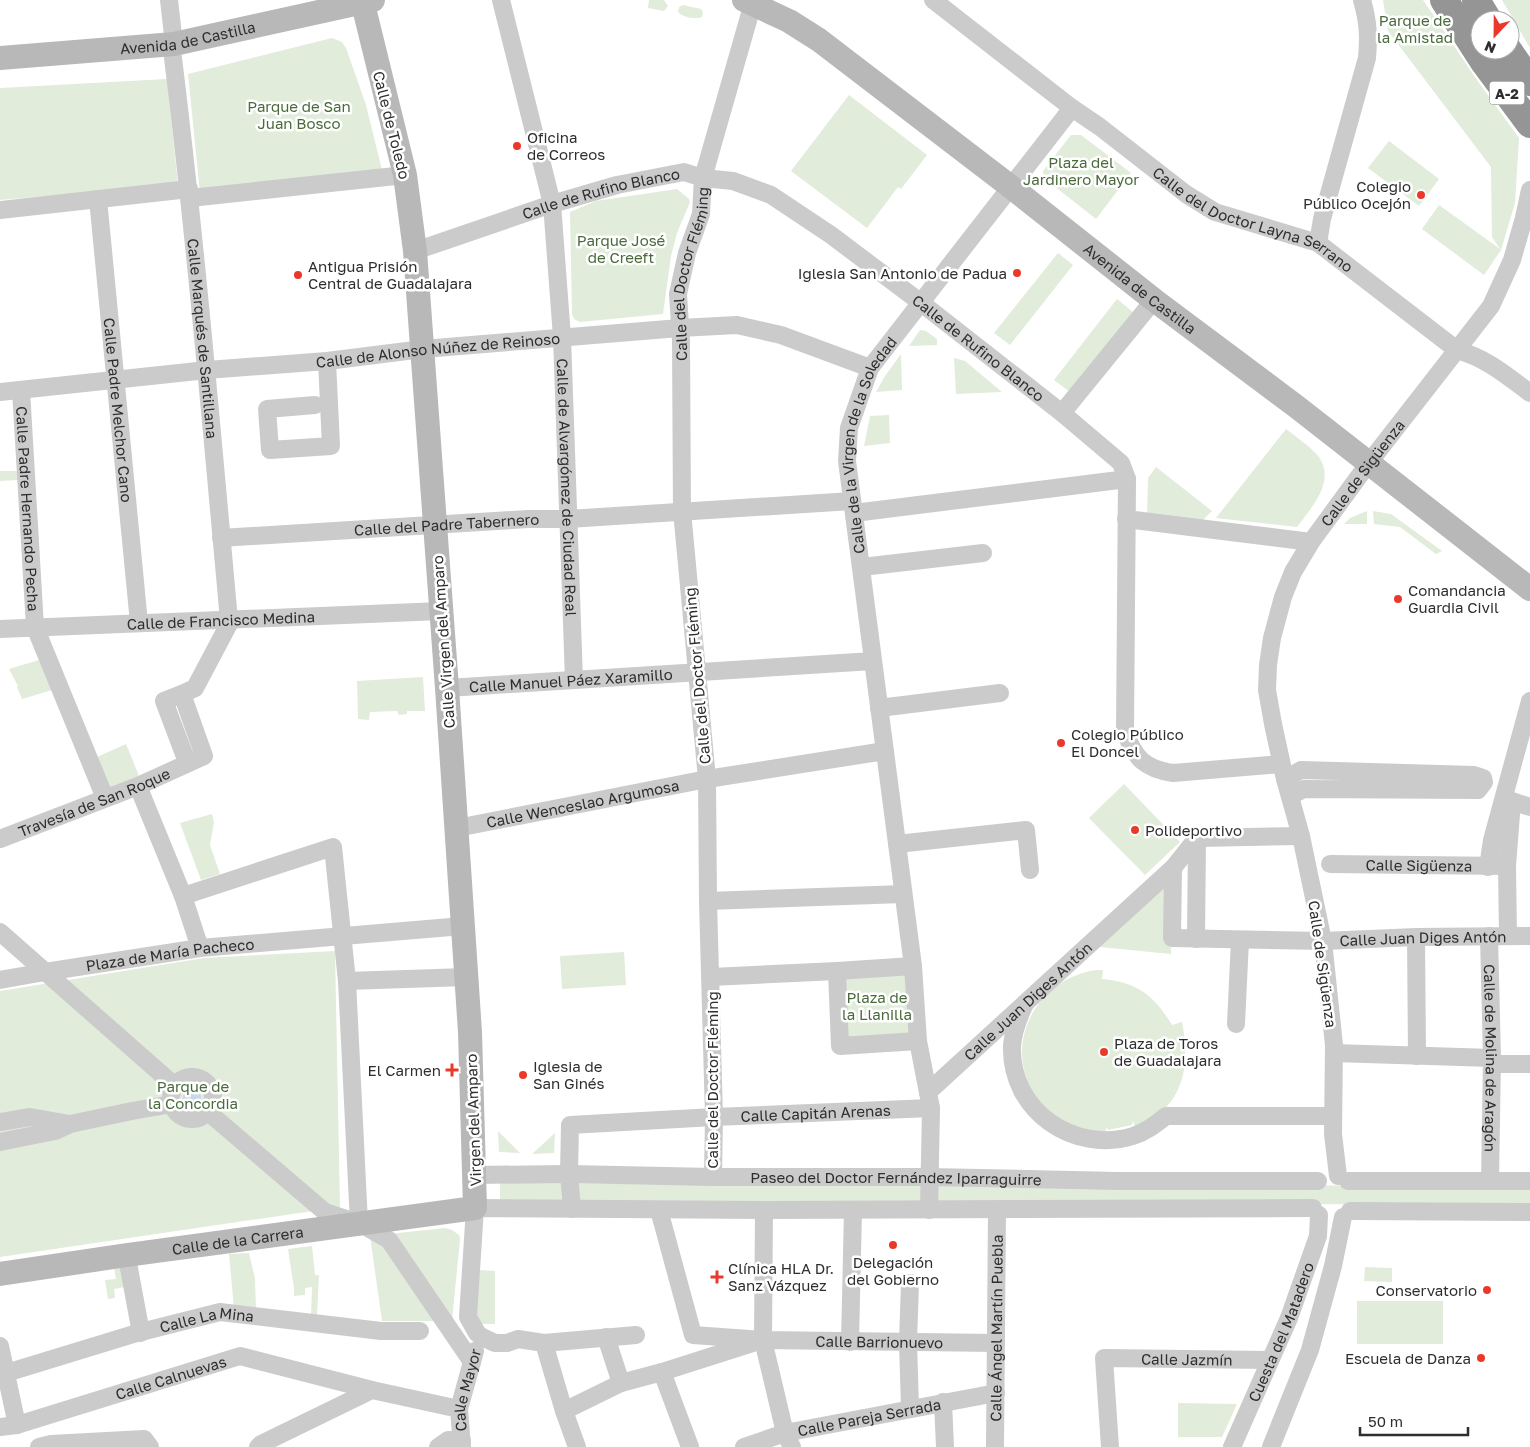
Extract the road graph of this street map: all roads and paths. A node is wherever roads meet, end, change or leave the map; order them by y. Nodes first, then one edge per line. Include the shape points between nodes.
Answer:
1 (169, 0) edge
2 (501, 0) edge
3 (933, 0) edge
4 (1362, 0) edge
5 (1444, 0) edge
6 (748, 2) edge
7 (360, 4) edge
8 (174, 51) junction
9 (0, 58) edge
10 (1515, 60) edge
11 (0, 71) edge
12 (1530, 82) edge
13 (1072, 108) junction
14 (1530, 124) edge
15 (405, 174) junction
16 (703, 178) junction
17 (1011, 187) junction
18 (1530, 190) edge
19 (189, 193) junction
20 (98, 199) junction
21 (552, 204) junction
22 (0, 210) edge
23 (1318, 243) junction
24 (414, 251) junction
25 (1154, 300) junction
26 (920, 302) junction
27 (680, 328) junction
28 (562, 337) junction
29 (422, 349) junction
30 (1457, 350) junction
31 (327, 361) junction
32 (870, 368) junction
33 (207, 370) junction
34 (115, 380) junction
35 (21, 390) junction
36 (0, 392) edge
37 (1530, 393) edge
38 (315, 405) dead end
39 (1062, 413) junction
40 (1368, 464) junction
41 (1127, 479) junction
42 (853, 507) junction
43 (682, 512) junction
44 (568, 519) junction
45 (1126, 519) junction
46 (434, 525) junction
47 (222, 538) junction
48 (1311, 542) junction
49 (983, 553) dead end
50 (862, 567) junction
51 (1530, 589) edge
52 (441, 611) junction
53 (230, 620) junction
54 (139, 623) junction
55 (35, 627) junction
56 (0, 629) edge
57 (873, 661) junction
58 (697, 672) junction
59 (574, 680) junction
60 (447, 688) junction
61 (1000, 693) dead end
62 (1530, 701) edge
63 (879, 708) junction
64 (884, 751) junction
65 (1283, 772) junction
66 (707, 779) junction
67 (138, 786) junction
68 (1290, 796) junction
69 (105, 798) junction
70 (1530, 807) edge
71 (457, 828) junction
72 (1301, 836) junction
73 (1197, 838) junction
74 (0, 839) edge
75 (897, 844) junction
76 (1330, 864) dead end
77 (1488, 866) junction
78 (1507, 866) junction
79 (1172, 868) junction
80 (1030, 870) dead end
81 (903, 894) junction
82 (182, 896) junction
83 (708, 901) junction
84 (463, 926) junction
85 (0, 932) edge
86 (341, 935) junction
87 (1489, 936) junction
88 (1508, 936) junction
89 (1530, 936) edge
90 (1416, 937) junction
91 (1196, 939) junction
92 (1240, 940) junction
93 (1323, 941) junction
94 (200, 948) junction
95 (913, 966) junction
96 (837, 971) junction
97 (45, 972) junction
98 (466, 977) junction
99 (711, 977) junction
100 (0, 980) edge
101 (347, 981) junction
102 (1026, 1003) junction
103 (1236, 1024) dead end
104 (470, 1032) joint
105 (918, 1042) junction
106 (1334, 1053) junction
107 (1417, 1056) junction
108 (1492, 1061) junction
109 (1530, 1064) edge
110 (175, 1086) junction
111 (929, 1100) junction
112 (172, 1104) junction
113 (208, 1112) junction
114 (1333, 1116) junction
115 (714, 1117) junction
116 (0, 1122) edge
117 (70, 1124) junction
118 (1333, 1134) junction
119 (0, 1142) edge
120 (568, 1174) junction
121 (474, 1175) junction
122 (713, 1177) junction
123 (930, 1177) junction
124 (1343, 1178) junction
125 (1319, 1180) junction
126 (1490, 1181) junction
127 (1530, 1181) edge
128 (475, 1208) junction
129 (572, 1209) junction
130 (660, 1210) junction
131 (764, 1210) junction
132 (852, 1210) junction
133 (929, 1210) junction
134 (997, 1210) junction
135 (1316, 1211) junction
136 (1530, 1212) edge
137 (1346, 1214) junction
138 (359, 1223) junction
139 (128, 1263) dead end
140 (0, 1274) edge
141 (910, 1283) dead end
142 (420, 1331) dead end
143 (142, 1333) junction
144 (636, 1335) dead end
145 (482, 1337) junction
146 (606, 1338) junction
147 (763, 1340) junction
148 (850, 1342) junction
149 (908, 1342) junction
150 (544, 1343) junction
151 (996, 1343) junction
152 (0, 1346) edge
153 (1270, 1360) junction
154 (472, 1362) junction
155 (662, 1372) junction
156 (3, 1374) edge
157 (620, 1383) junction
158 (372, 1390) junction
159 (996, 1393) junction
160 (943, 1402) junction
161 (910, 1408) junction
162 (459, 1409) junction
163 (564, 1411) junction
164 (8, 1426) edge
165 (788, 1440) edge
166 (462, 1444) edge
167 (39, 1447) edge
168 (150, 1447) edge
169 (258, 1447) edge
170 (438, 1447) edge
171 (577, 1447) edge
172 (690, 1447) edge
173 (744, 1447) edge
174 (945, 1447) edge
175 (995, 1447) edge
176 (1110, 1447) edge
177 (1232, 1447) edge
178 (1271, 1447) edge

1 - 8 street, Calle Marqués de Santillana
2 - 21 street, Calle de Alvargómez de Ciudad Real
3 - 13 street, Calle del Doctor Layna Serrano
4 - 23 street via 1368,20 1367,58
5 - 14 highway, A-2
6 - 16 street, Calle del Doctor Fléming
6 - 17 street, Avenida de Castilla via 789,21 819,40
7 - 8 street, Avenida de Castilla
7 - 15 street, Calle de Toledo
8 - 9 street, Avenida de Castilla
8 - 11 street, Avenida de Castilla
8 - 19 street, Calle Marqués de Santillana
10 - 12 highway, A-2
13 - 17 street, Calle de la Virgen de la Soledad
13 - 23 street, Calle del Doctor Layna Serrano via 1215,212
15 - 19 street
15 - 24 street, Calle de Toledo
16 - 21 street, Calle de Rufino Blanco via 684,172 618,184
16 - 26 street, Calle de Rufino Blanco via 734,181 771,195 831,235
16 - 27 street, Calle del Doctor Fléming via 701,214 687,252 678,294
17 - 25 street, Avenida de Castilla
17 - 26 street, Calle de la Virgen de la Soledad
18 - 30 street, Calle de Sigüenza via 1504,279 1491,306
19 - 20 street
19 - 33 street, Calle Marqués de Santillana
20 - 22 street
20 - 34 street, Calle Padre Melchor Cano
21 - 24 street, Calle de Rufino Blanco
21 - 28 street, Calle de Alvargómez de Ciudad Real
23 - 30 street, Calle del Doctor Layna Serrano
24 - 29 street, Calle Virgen del Amparo
25 - 39 street
25 - 40 street, Avenida de Castilla
26 - 32 street, Calle de la Virgen de la Soledad
26 - 39 street, Calle de Rufino Blanco
27 - 28 street, Calle de Alonso Núñez de Reinoso
27 - 32 street, Calle de Alonso Núñez de Reinoso via 737,325 781,335
27 - 43 street, Calle del Doctor Fléming
28 - 29 street, Calle de Alonso Núñez de Reinoso
28 - 44 street, Calle de Alvargómez de Ciudad Real
29 - 31 street, Calle de Alonso Núñez de Reinoso
29 - 46 street, Calle Virgen del Amparo
30 - 37 street, Calle del Doctor Layna Serrano via 1493,365
30 - 40 street, Calle de Sigüenza
31 - 33 street, Calle de Alonso Núñez de Reinoso
31 - 38 street via 331,446 270,450 267,410
32 - 42 street, Calle de la Virgen de la Soledad via 849,428 847,461
33 - 34 street, Calle de Alonso Núñez de Reinoso
33 - 47 street, Calle Marqués de Santillana
34 - 35 street, Calle de Alonso Núñez de Reinoso
34 - 54 street, Calle Padre Melchor Cano
35 - 36 street, Calle de Alonso Núñez de Reinoso
35 - 55 street, Calle Padre Hernando Pecha
39 - 41 street, Calle de Rufino Blanco via 1121,463
40 - 48 street, Calle de Sigüenza
40 - 51 street, Avenida de Castilla
41 - 42 street, Calle del Padre Tabernero
41 - 45 street
42 - 43 street, Calle del Padre Tabernero
42 - 50 street, Calle de la Virgen de la Soledad
43 - 44 street, Calle del Padre Tabernero
43 - 58 street, Calle del Doctor Fléming
44 - 46 street, Calle del Padre Tabernero
44 - 59 street, Calle de Alvargómez de Ciudad Real
45 - 48 street
45 - 65 street via 1125,731 1129,744 1146,764 1173,773
46 - 47 street, Calle del Padre Tabernero
46 - 52 street, Calle Virgen del Amparo
47 - 53 street, Calle Marqués de Santillana
48 - 65 street, Calle de Sigüenza via 1283,597 1268,665 1267,690
49 - 50 street
50 - 57 street, Calle de la Virgen de la Soledad
52 - 53 street, Calle de Francisco Medina
52 - 60 street, Calle Virgen del Amparo
53 - 54 street, Calle de Francisco Medina
53 - 67 street, Travesía de San Roque via 195,688 182,694 204,756
54 - 55 street, Calle de Francisco Medina
55 - 56 street, Calle de Francisco Medina
55 - 69 street, Calle Padre Hernando Pecha
57 - 58 street, Calle Manuel Páez Xaramillo
57 - 63 street, Calle de la Virgen de la Soledad
58 - 59 street, Calle Manuel Páez Xaramillo
58 - 66 street, Calle del Doctor Fléming
59 - 60 street, Calle Manuel Páez Xaramillo
60 - 71 street, Calle Virgen del Amparo
61 - 63 street
62 - 77 street via 1492,840
63 - 64 street, Calle de la Virgen de la Soledad
64 - 66 street, Calle Wenceslao Argumosa
64 - 75 street, Calle de la Virgen de la Soledad
65 - 68 street, Calle de Sigüenza
65 - 68 street via 1474,775 1484,782 1478,790 1304,789
66 - 71 street, Calle Wenceslao Argumosa
66 - 83 street, Calle del Doctor Fléming
67 - 69 street, Travesía de San Roque
67 - 82 street
68 - 72 street, Calle de Sigüenza
69 - 74 street, Travesía de San Roque
70 - 78 street via 1512,801
71 - 84 street, Calle Virgen del Amparo
72 - 73 street
72 - 93 street, Calle de Sigüenza
73 - 79 street, Calle Juan Diges Antón
73 - 91 street
75 - 80 street via 1026,830
75 - 81 street, Calle de la Virgen de la Soledad
76 - 77 street, Calle Sigüenza
77 - 78 street, Calle Sigüenza
78 - 88 street
79 - 91 street, Calle Juan Diges Antón via 1172,938
79 - 102 street, Calle Juan Diges Antón
81 - 83 street
81 - 95 street, Calle de la Virgen de la Soledad
82 - 86 street via 333,847
82 - 94 street
83 - 99 street, Calle del Doctor Fléming
84 - 86 street, Plaza de María Pacheco
84 - 98 street, Calle Virgen del Amparo
85 - 97 street
86 - 94 street, Plaza de María Pacheco
86 - 101 street
87 - 88 street, Calle Juan Diges Antón
87 - 90 street, Calle Juan Diges Antón
87 - 108 street, Calle de Molina de Aragón
88 - 89 street, Calle Juan Diges Antón
90 - 93 street, Calle Juan Diges Antón
90 - 107 street
91 - 92 street, Calle Juan Diges Antón
92 - 93 street, Calle Juan Diges Antón
92 - 103 street
93 - 106 street, Calle de Sigüenza
94 - 97 street, Plaza de María Pacheco
95 - 96 street
95 - 105 street, Calle de la Virgen de la Soledad
96 - 99 street
96 - 105 street via 840,1046
97 - 100 street, Plaza de María Pacheco
97 - 110 street
98 - 101 street
98 - 104 street, Calle Virgen del Amparo
99 - 115 street, Calle del Doctor Fléming
101 - 138 street
102 - 111 street, Calle Juan Diges Antón via 980,1042
102 - 114 street via 1016,1024 1012,1046 1014,1069 1022,1091 1035,1110 1072,1136 1094,1141 1117,1140 1135,1136 1166,1116
104 - 121 street, Virgen del Amparo
105 - 111 street, Calle de la Virgen de la Soledad
106 - 107 street
106 - 114 street, Calle de Sigüenza
107 - 108 street
108 - 109 street
108 - 126 street, Calle de Molina de Aragón
110 - 112 street via 171,1094
110 - 113 street via 185,1078 197,1078 206,1083 212,1092 213,1102
111 - 115 street, Calle Capitán Arenas
111 - 123 street, Calle de la Virgen de la Soledad
112 - 113 street via 183,1117 192,1119
112 - 117 street
113 - 138 street via 325,1212
114 - 118 street, Calle de Sigüenza
115 - 120 street, Calle Capitán Arenas via 570,1125
115 - 122 street, Calle del Doctor Fléming
116 - 117 street via 30,1117
117 - 119 street via 55,1131
118 - 124 street, Calle de Sigüenza
118 - 125 street, Calle de Sigüenza
120 - 121 street, Paseo del Doctor Fernández Iparraguirre
120 - 122 street, Paseo del Doctor Fernández Iparraguirre
120 - 129 street
121 - 128 street, Virgen del Amparo
122 - 123 street, Paseo del Doctor Fernández Iparraguirre
123 - 125 street, Paseo del Doctor Fernández Iparraguirre via 1118,1181
123 - 133 street, Calle de la Virgen de la Soledad
124 - 125 street via 1330,1175
124 - 126 street
124 - 137 street via 1355,1194 1354,1203
125 - 135 street via 1311,1196
126 - 127 street
128 - 129 street, Paseo del Doctor Fernández Iparraguirre
128 - 138 street, Calle de la Carrera
128 - 145 street via 468,1318
129 - 130 street, Paseo del Doctor Fernández Iparraguirre
130 - 131 street, Paseo del Doctor Fernández Iparraguirre
130 - 147 street, Calle Barrionuevo via 693,1335
131 - 132 street, Paseo del Doctor Fernández Iparraguirre
131 - 147 street
132 - 133 street, Paseo del Doctor Fernández Iparraguirre
132 - 148 street
133 - 134 street, Paseo del Doctor Fernández Iparraguirre
134 - 135 street, Paseo del Doctor Fernández Iparraguirre
134 - 151 street, Calle Ángel Martín Puebla
135 - 137 street via 1331,1219
135 - 153 street, Cuesta del Matadero via 1318,1236 1289,1318
136 - 137 street
137 - 178 street via 1310,1350
138 - 140 street, Calle de la Carrera
138 - 154 street via 389,1240
139 - 143 street
141 - 149 street
142 - 143 street, Calle La Mina via 382,1331 220,1312
143 - 156 street, Calle La Mina
144 - 146 street
145 - 150 street via 495,1343 518,1339
145 - 154 street, Calle Mayor via 476,1344
146 - 150 street
146 - 157 street
147 - 148 street, Calle Barrionuevo
147 - 155 street
147 - 165 street
148 - 149 street, Calle Barrionuevo
149 - 151 street, Calle Barrionuevo
149 - 161 street
150 - 163 street
151 - 159 street, Calle Ángel Martín Puebla
152 - 156 street
153 - 176 street, Calle Jazmín via 1104,1358
153 - 177 street, Cuesta del Matadero
154 - 162 street, Calle Mayor
155 - 157 street
155 - 172 street
156 - 164 street
157 - 163 street
158 - 162 street, Calle Calnuevas
158 - 164 street, Calle Calnuevas via 240,1356
158 - 169 street
159 - 160 street, Calle Pareja Serrada
159 - 175 street, Calle Ángel Martín Puebla
160 - 161 street, Calle Pareja Serrada
160 - 174 street
161 - 165 street, Calle Pareja Serrada
162 - 166 street, Calle Mayor
163 - 171 street
165 - 173 street, Calle Pareja Serrada
166 - 170 street via 448,1440
167 - 168 street via 144,1440

